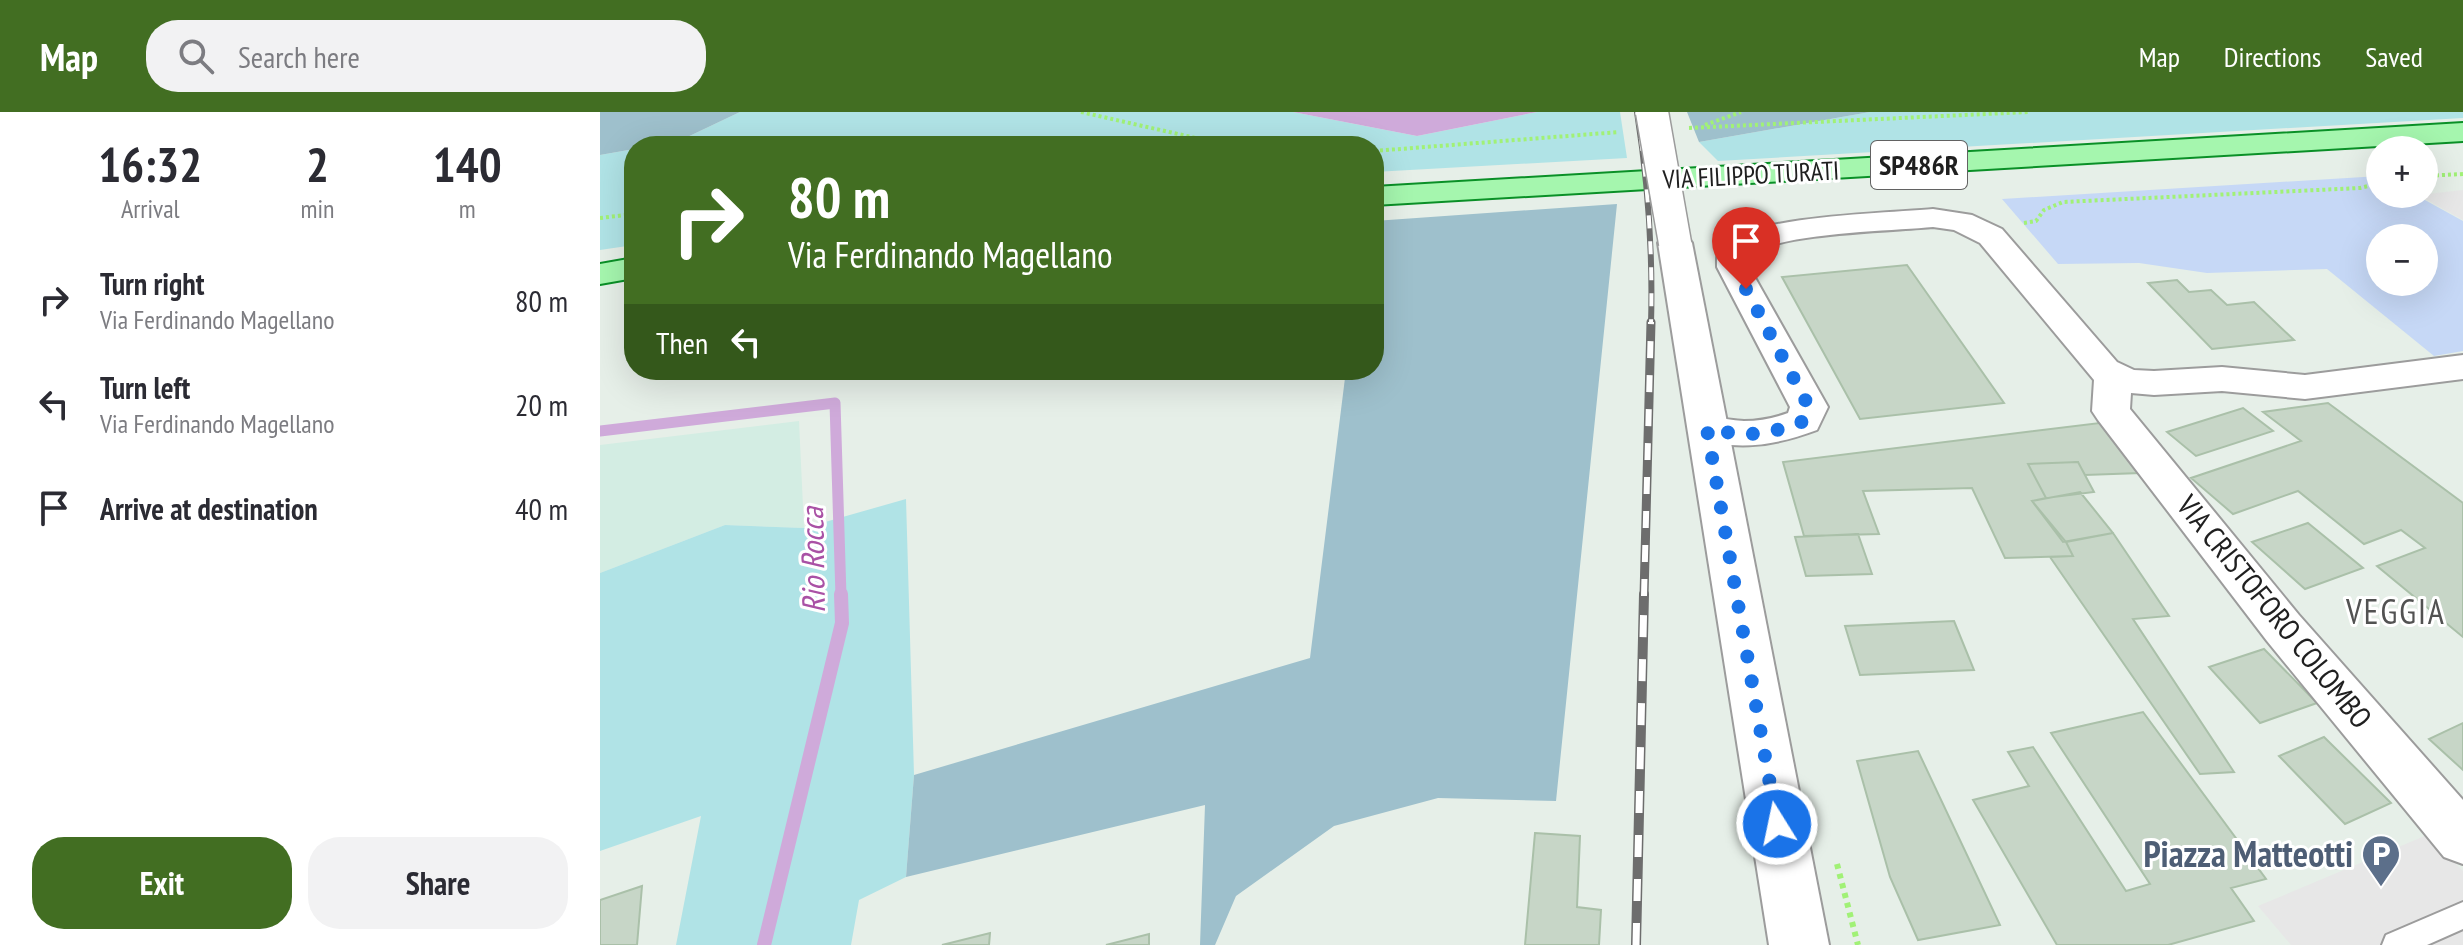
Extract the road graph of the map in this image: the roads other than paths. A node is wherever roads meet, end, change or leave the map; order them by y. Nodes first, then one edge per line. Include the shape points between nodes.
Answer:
1 (1652, 112) edge
2 (2463, 132) edge
3 (1384, 195) edge
4 (624, 270) edge
5 (600, 274) edge
6 (2463, 367) edge
7 (2113, 374) junction
8 (1707, 429) junction
9 (2463, 839) edge
10 (2463, 915) edge
11 (1799, 945) edge
12 (2396, 945) edge

1 - 8 street, bridge
2 - 3 main road, VIA FILIPPO TURATI / SP486R
4 - 5 main road
6 - 7 street via 2305,387 2222,379 2154,383
7 - 8 street via 2104,370 1991,236 1980,230 1933,218 1796,231 1748,241 1733,252 1733,267 1809,407 1804,421 1766,435
7 - 9 street, VIA CRISTOFORO COLOMBO via 2111,411 2283,628
8 - 11 street
10 - 12 lane

